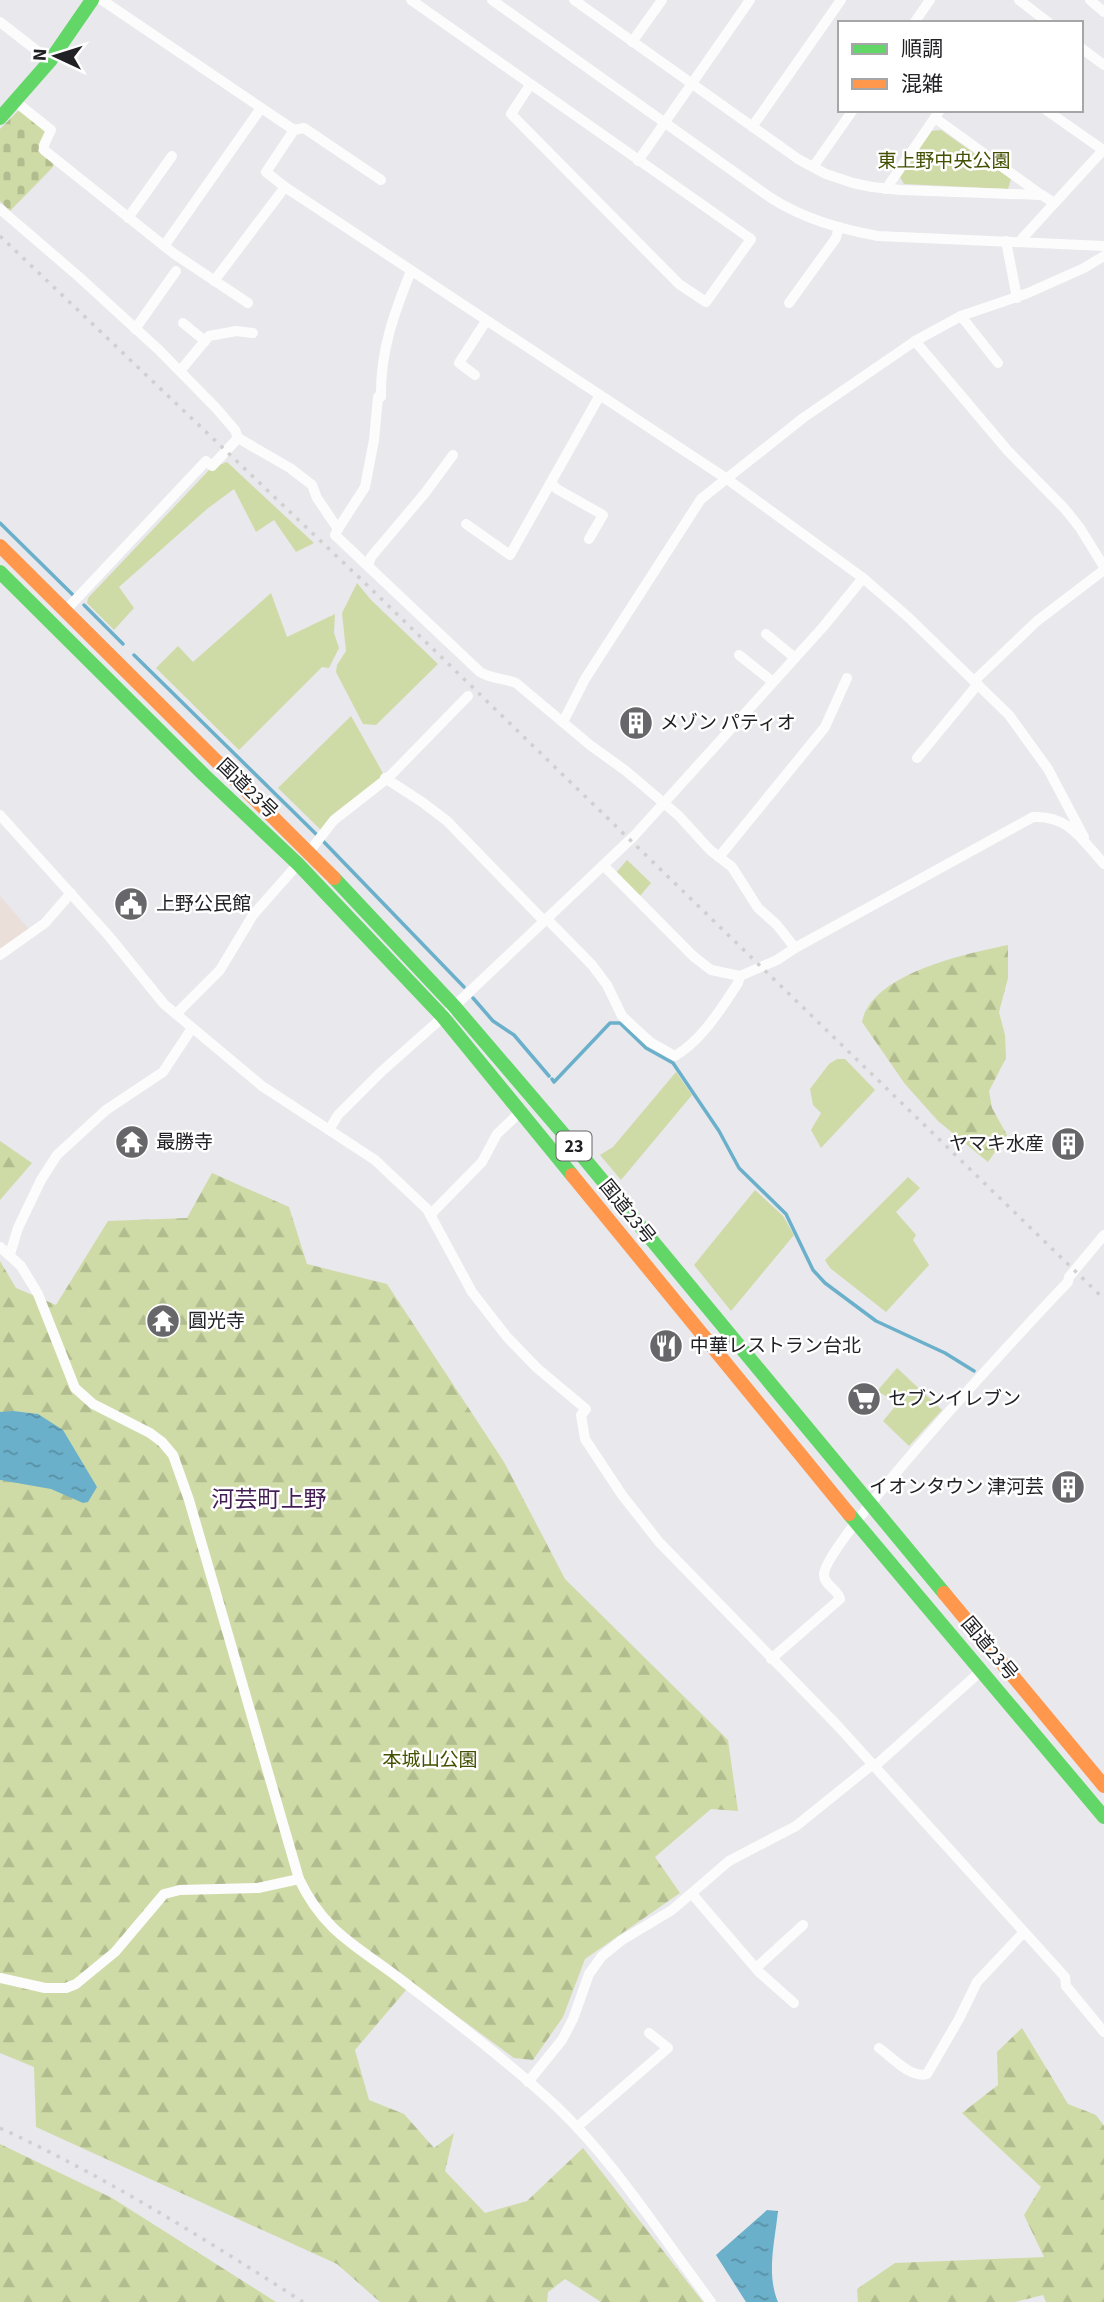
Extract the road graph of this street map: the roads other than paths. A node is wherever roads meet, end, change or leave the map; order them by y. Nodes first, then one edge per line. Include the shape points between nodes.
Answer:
1 (92, 0) edge
2 (102, 0) edge
3 (411, 0) edge
4 (492, 0) edge
5 (574, 0) edge
6 (662, 0) edge
7 (750, 0) edge
8 (841, 0) edge
9 (930, 0) edge
10 (1020, 0) edge
11 (1090, 0) edge
12 (1104, 12) edge
13 (919, 21) edge
14 (1046, 21) edge
15 (0, 22) edge
16 (632, 42) junction
17 (1083, 49) edge
18 (50, 61) junction
19 (1104, 65) edge
20 (691, 84) junction
21 (530, 85) junction
22 (7, 108) edge
23 (261, 108) junction
24 (852, 112) edge
25 (1049, 112) edge
26 (937, 114) edge
27 (664, 122) junction
28 (752, 127) junction
29 (294, 131) junction
30 (1104, 150) edge
31 (172, 156) dead end
32 (638, 161) junction
33 (813, 167) junction
34 (382, 180) dead end
35 (285, 187) junction
36 (886, 189) junction
37 (1041, 195) junction
38 (1054, 203) junction
39 (0, 209) edge
40 (128, 218) junction
41 (839, 227) junction
42 (1006, 241) junction
43 (1019, 242) junction
44 (164, 246) junction
45 (1104, 246) edge
46 (1104, 256) edge
47 (176, 271) dead end
48 (411, 271) junction
49 (214, 281) junction
50 (1017, 298) junction
51 (248, 303) dead end
52 (789, 303) dead end
53 (961, 316) junction
54 (486, 321) junction
55 (183, 323) dead end
56 (135, 329) junction
57 (253, 333) dead end
58 (205, 341) junction
59 (915, 341) junction
60 (998, 363) dead end
61 (180, 371) junction
62 (475, 375) dead end
63 (600, 395) junction
64 (237, 439) junction
65 (453, 455) dead end
66 (727, 479) junction
67 (551, 483) junction
68 (466, 524) dead end
69 (338, 529) junction
70 (589, 539) dead end
71 (0, 546) edge
72 (368, 566) junction
73 (1104, 568) edge
74 (0, 572) edge
75 (863, 578) junction
76 (65, 611) junction
77 (766, 634) dead end
78 (739, 655) dead end
79 (795, 658) junction
80 (847, 678) dead end
81 (773, 682) junction
82 (976, 683) junction
83 (467, 696) dead end
84 (563, 722) junction
85 (917, 758) dead end
86 (385, 778) junction
87 (664, 802) junction
88 (0, 815) edge
89 (1088, 845) junction
90 (309, 852) junction
91 (719, 857) junction
92 (298, 864) junction
93 (1104, 864) edge
94 (604, 866) junction
95 (71, 893) junction
96 (546, 920) junction
97 (795, 948) junction
98 (0, 955) edge
99 (740, 976) junction
100 (454, 1006) junction
101 (176, 1014) junction
102 (443, 1017) junction
103 (192, 1028) junction
104 (520, 1112) junction
105 (329, 1130) junction
106 (430, 1215) junction
107 (1104, 1235) edge
108 (0, 1247) edge
109 (10, 1254) junction
110 (870, 1504) junction
111 (855, 1521) junction
112 (771, 1659) junction
113 (982, 1670) junction
114 (874, 1765) junction
115 (1104, 1786) edge
116 (1104, 1817) edge
117 (299, 1879) junction
118 (692, 1894) junction
119 (803, 1924) dead end
120 (1024, 1932) junction
121 (756, 1968) junction
122 (0, 1978) edge
123 (794, 2003) dead end
124 (1104, 2032) edge
125 (649, 2033) dead end
126 (879, 2048) dead end
127 (528, 2082) junction
128 (577, 2127) junction
129 (711, 2302) edge

1 - 18 main road
2 - 23 street
3 - 21 street
4 - 27 street
5 - 16 street
6 - 16 street
7 - 20 street
8 - 28 street
9 - 13 street
10 - 14 street
11 - 12 street
15 - 18 street
16 - 20 street
17 - 19 street
18 - 22 main road
20 - 27 street
20 - 28 street
21 - 32 street
21 - 32 street via 512,114 679,284 706,302 751,239
22 - 40 street via 51,130 44,150
23 - 29 street
23 - 44 street
24 - 33 street
25 - 30 street
26 - 36 street
26 - 37 street
27 - 32 street
27 - 41 street via 783,206
28 - 33 street
29 - 34 street via 304,128
29 - 35 street via 266,172
30 - 38 street
31 - 40 street
33 - 36 street via 853,183
35 - 48 street
35 - 49 street
36 - 37 street
37 - 38 street
38 - 43 street
39 - 56 street
40 - 44 street
41 - 42 street via 878,236
41 - 52 street via 836,238
42 - 43 street
42 - 50 street
43 - 45 street
44 - 49 street
46 - 50 street
47 - 56 street
48 - 54 street
48 - 69 street via 382,359 381,397 365,487
49 - 51 street
50 - 53 street
53 - 59 street
53 - 60 street
54 - 62 street via 459,363
54 - 63 street
55 - 58 street
56 - 61 street
57 - 58 street via 228,332
58 - 61 street
59 - 66 street via 803,418
59 - 73 street via 1008,451 1064,508
61 - 64 street via 223,415
63 - 66 street
63 - 67 street
64 - 69 street via 312,485
64 - 76 street via 212,466 206,461
65 - 72 street
66 - 75 street
66 - 84 street via 701,499 585,679
67 - 68 street via 510,555
67 - 70 street via 603,515
69 - 72 street via 335,535
71 - 76 main road, 国道23号 / 23
72 - 84 street via 480,672 516,683
73 - 82 street via 1037,621
74 - 92 main road, 国道23号 / 23
75 - 79 street
75 - 82 street
76 - 90 main road, 国道23号 / 23
77 - 79 street
78 - 81 street
79 - 81 street
80 - 91 street via 825,727
81 - 87 street
82 - 85 street
82 - 89 street via 1024,734
83 - 86 street
84 - 87 street
86 - 90 street via 334,820
86 - 96 street via 447,821
87 - 91 street
87 - 94 street
88 - 95 street
89 - 93 street
89 - 97 street via 1052,817 1032,817
90 - 100 main road, 国道23号 / 23
91 - 97 street via 733,867 758,908
92 - 101 street via 253,915 220,970
92 - 102 main road, 国道23号 / 23
94 - 96 street
94 - 99 street via 711,971
95 - 98 street via 45,923
95 - 101 street
96 - 99 street via 592,965 622,1016 650,1042 675,1056 693,1045
96 - 100 street
97 - 99 street
100 - 102 street
100 - 110 main road, 国道23号 / 23
101 - 103 street
102 - 104 main road, 国道23号 / 23
102 - 105 street via 365,1088
103 - 105 street via 262,1086
103 - 109 street via 163,1072 106,1110 57,1155 41,1180
104 - 106 street via 497,1134 482,1162
104 - 111 main road, 国道23号 / 23
105 - 106 street via 375,1160
106 - 112 street via 472,1292 506,1337 586,1409 581,1415 583,1435 622,1495 659,1542
107 - 110 street via 1068,1282
108 - 109 street
109 - 117 street via 38,1294 75,1388 93,1404 157,1438 173,1455
110 - 111 street
110 - 115 main road, 国道23号 / 23
111 - 112 street via 824,1569 825,1579 840,1600
111 - 113 main road, 国道23号 / 23
112 - 114 street
113 - 114 street
113 - 116 main road, 国道23号 / 23
114 - 118 street via 796,1826 720,1867
114 - 120 street
117 - 122 street via 258,1888 164,1894 115,1952 66,1988
117 - 127 street via 319,1915 338,1934
118 - 121 street
118 - 127 street via 598,1961 562,2040
119 - 121 street
120 - 124 street
120 - 126 street via 977,1982 928,2074 913,2073
121 - 123 street
125 - 128 street via 668,2049
127 - 128 street
128 - 129 street

